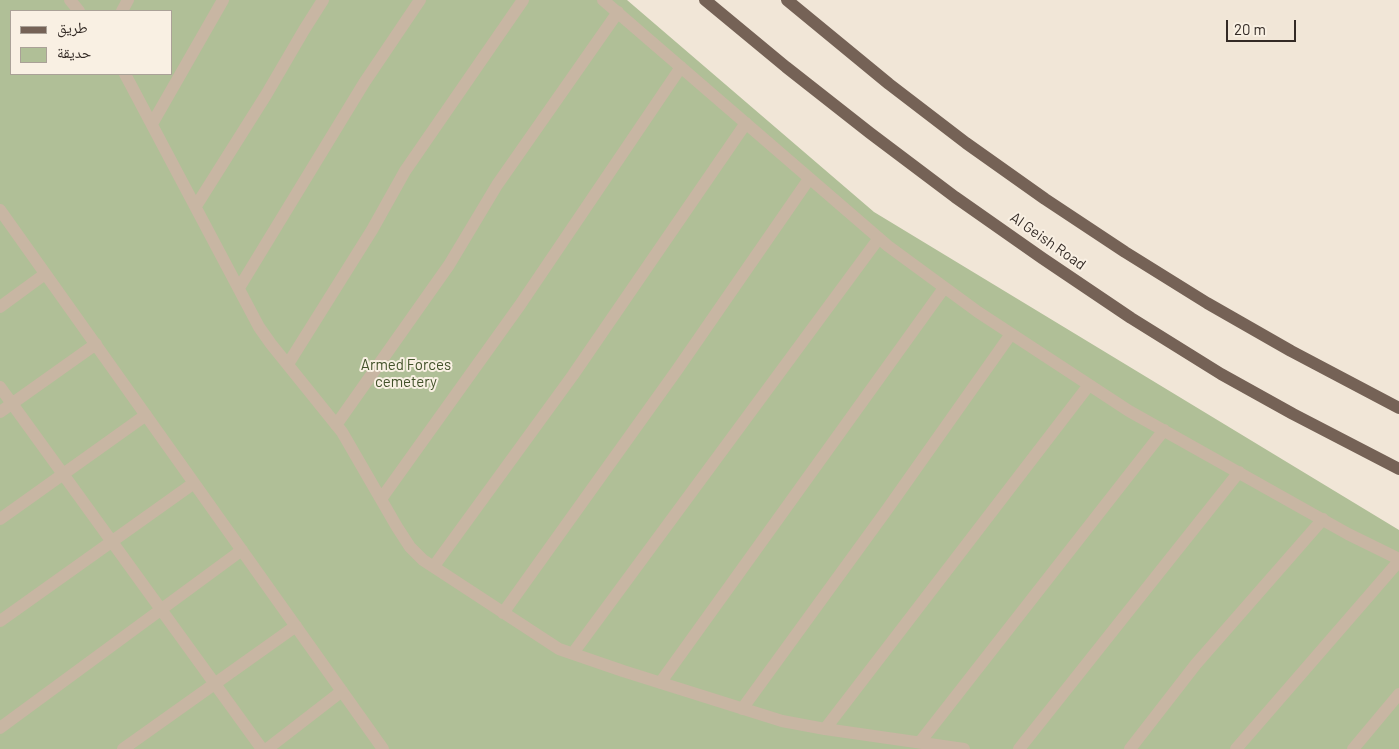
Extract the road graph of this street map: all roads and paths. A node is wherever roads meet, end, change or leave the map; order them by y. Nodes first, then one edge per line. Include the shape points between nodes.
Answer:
1 (70, 0) edge
2 (223, 0) edge
3 (323, 0) edge
4 (420, 0) edge
5 (524, 0) edge
6 (603, 0) edge
7 (705, 0) edge
8 (787, 0) edge
9 (78, 10) edge
10 (618, 12) junction
11 (681, 67) junction
12 (126, 75) edge
13 (746, 123) junction
14 (152, 124) junction
15 (809, 179) junction
16 (196, 206) junction
17 (0, 210) edge
18 (879, 238) junction
19 (45, 274) junction
20 (239, 288) junction
21 (944, 288) junction
22 (0, 307) edge
23 (1011, 334) junction
24 (96, 344) junction
25 (288, 364) junction
26 (1088, 385) junction
27 (0, 387) edge
28 (12, 404) junction
29 (1399, 408) edge
30 (0, 412) edge
31 (146, 415) junction
32 (336, 425) junction
33 (1164, 430) junction
34 (1399, 469) edge
35 (1239, 472) junction
36 (63, 474) junction
37 (194, 483) junction
38 (381, 499) junction
39 (0, 519) edge
40 (1323, 519) junction
41 (112, 542) junction
42 (242, 550) junction
43 (1399, 560) edge
44 (434, 566) junction
45 (161, 610) junction
46 (503, 613) junction
47 (0, 621) edge
48 (296, 626) junction
49 (573, 654) junction
50 (660, 683) junction
51 (215, 684) junction
52 (342, 691) junction
53 (1399, 694) edge
54 (742, 709) junction
55 (0, 728) edge
56 (825, 729) junction
57 (920, 742) junction
58 (123, 749) edge
59 (262, 749) edge
60 (267, 749) edge
61 (383, 749) edge
62 (964, 749) edge
63 (1019, 749) edge
64 (1130, 749) edge
65 (1236, 749) edge
66 (1352, 749) edge

1 - 9 lane
2 - 14 lane
3 - 16 lane
4 - 20 lane via 364,83
5 - 25 lane via 405,172
6 - 10 lane
7 - 34 main road, Al Geish Road via 870,133 1042,258 1221,374
8 - 29 main road via 889,84 1045,199 1207,303
10 - 11 lane
10 - 32 lane
11 - 13 lane
11 - 38 lane via 520,305
12 - 14 lane
13 - 15 lane
13 - 44 lane via 572,375
14 - 16 lane
15 - 18 lane
15 - 46 lane
16 - 20 lane
17 - 19 lane
18 - 21 lane
18 - 49 lane
19 - 22 lane
19 - 24 lane
20 - 25 lane via 259,326
21 - 23 lane
21 - 50 lane
23 - 26 lane
23 - 54 lane
24 - 28 lane
24 - 31 lane
25 - 32 lane
26 - 33 lane
26 - 56 lane
27 - 28 lane
28 - 30 lane
28 - 36 lane
31 - 36 lane
31 - 37 lane
32 - 38 lane
33 - 35 lane
33 - 57 lane
35 - 40 lane
35 - 63 lane
36 - 39 lane
36 - 41 lane
37 - 41 lane
37 - 42 lane
38 - 44 lane via 410,547
40 - 43 lane
40 - 64 lane via 1196,664
41 - 45 lane
41 - 47 lane
42 - 45 lane
42 - 48 lane
43 - 65 lane
44 - 46 lane
45 - 51 lane
45 - 55 lane
46 - 49 lane via 559,649
48 - 51 lane
48 - 52 lane
49 - 50 lane
50 - 54 lane
51 - 58 lane
51 - 59 lane
52 - 60 lane
52 - 61 lane
53 - 66 lane
54 - 56 lane
56 - 57 lane
57 - 62 lane

